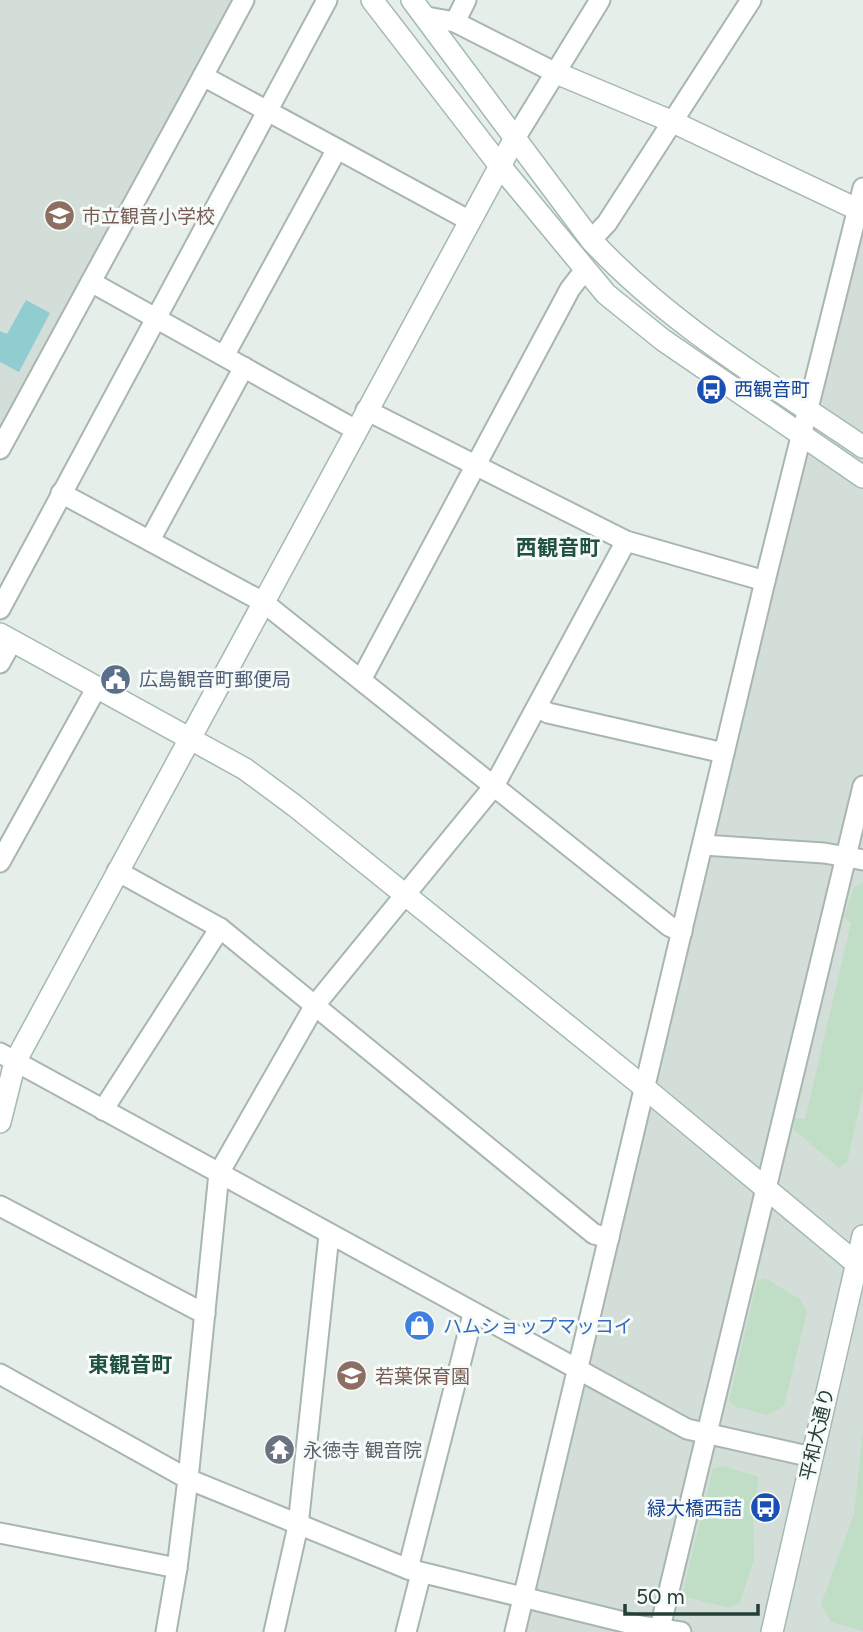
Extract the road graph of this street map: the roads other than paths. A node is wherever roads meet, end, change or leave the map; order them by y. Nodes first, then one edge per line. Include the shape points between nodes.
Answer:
1 (244, 0) edge
2 (327, 0) edge
3 (372, 0) edge
4 (412, 0) edge
5 (466, 0) edge
6 (600, 0) edge
7 (751, 0) edge
8 (427, 17) junction
9 (455, 22) junction
10 (554, 72) junction
11 (203, 76) junction
12 (267, 111) junction
13 (673, 122) junction
14 (514, 140) junction
15 (337, 149) junction
16 (500, 166) junction
17 (863, 188) edge
18 (860, 211) edge
19 (470, 221) junction
20 (591, 240) junction
21 (584, 271) junction
22 (91, 282) junction
23 (155, 318) junction
24 (224, 356) junction
25 (244, 367) junction
26 (366, 410) junction
27 (808, 410) junction
28 (356, 430) junction
29 (802, 433) junction
30 (863, 447) edge
31 (0, 449) edge
32 (475, 464) junction
33 (863, 477) edge
34 (61, 493) junction
35 (150, 540) junction
36 (626, 541) junction
37 (765, 581) junction
38 (263, 602) junction
39 (0, 609) edge
40 (6, 637) edge
41 (0, 663) edge
42 (362, 678) junction
43 (97, 687) junction
44 (538, 707) junction
45 (189, 737) junction
46 (724, 753) junction
47 (494, 786) junction
48 (863, 786) edge
49 (704, 845) junction
50 (855, 858) edge
51 (0, 862) edge
52 (117, 871) junction
53 (405, 893) junction
54 (220, 928) junction
55 (682, 932) junction
56 (315, 1005) junction
57 (7, 1058) edge
58 (645, 1088) junction
59 (103, 1110) junction
60 (0, 1122) edge
61 (219, 1173) junction
62 (766, 1187) junction
63 (0, 1206) edge
64 (329, 1235) junction
65 (863, 1236) edge
66 (610, 1238) junction
67 (860, 1266) edge
68 (205, 1314) junction
69 (473, 1314) junction
70 (578, 1370) junction
71 (0, 1374) edge
72 (706, 1434) junction
73 (812, 1457) junction
74 (188, 1479) junction
75 (298, 1526) junction
76 (0, 1533) edge
77 (177, 1568) junction
78 (414, 1571) junction
79 (523, 1597) junction
80 (660, 1631) edge
81 (166, 1632) edge
82 (274, 1632) edge
83 (406, 1632) edge
84 (515, 1632) edge
85 (681, 1632) edge
86 (772, 1632) edge

1 - 11 street
2 - 12 street
3 - 16 street
4 - 8 street
5 - 9 street
6 - 10 street
7 - 13 street
8 - 9 street
8 - 14 street
9 - 10 street
10 - 13 street
10 - 14 street
11 - 12 street
11 - 22 street
12 - 15 street
12 - 23 street
13 - 18 street
13 - 20 street
14 - 16 street
14 - 20 street
15 - 19 street
15 - 24 street
16 - 19 street
16 - 21 street
17 - 18 street
18 - 27 street
19 - 26 street
20 - 27 street via 622,273 678,319
21 - 29 street via 663,341
21 - 32 street
22 - 23 street
22 - 31 street
23 - 24 street
23 - 34 street
24 - 25 street
25 - 28 street
25 - 35 street
26 - 28 street
26 - 32 street
27 - 29 street
27 - 30 street
28 - 38 street
29 - 33 street
29 - 37 street
32 - 36 street
32 - 42 street
34 - 35 street
34 - 39 street
35 - 38 street
36 - 37 street
36 - 44 street
37 - 46 street
38 - 42 street
38 - 45 street
40 - 41 street
40 - 43 street
42 - 47 street
43 - 45 street
43 - 51 street
44 - 46 street
44 - 47 street
45 - 52 street
45 - 53 street via 246,769
46 - 49 street
47 - 53 street
47 - 55 street
48 - 50 street
49 - 50 street
49 - 55 street
50 - 62 street
52 - 54 street
52 - 57 street
53 - 56 street
53 - 58 street
54 - 56 street
54 - 59 street
55 - 58 street
56 - 61 street
56 - 66 street via 594,1234
57 - 59 street
57 - 60 street
58 - 62 street
58 - 66 street
59 - 61 street
61 - 64 street
61 - 68 street
62 - 67 street
62 - 72 street
63 - 68 street
64 - 69 street
64 - 75 street
65 - 67 street, 平和大通り
66 - 70 street
67 - 73 street, 平和大通り
68 - 74 street
69 - 70 street
69 - 78 street
70 - 72 street via 687,1429
70 - 79 street
71 - 74 street
72 - 73 street
72 - 80 street
73 - 86 street, 平和大通り
74 - 75 street
74 - 77 street
75 - 78 street
75 - 82 street
76 - 77 street
77 - 81 street
78 - 79 street
78 - 83 street
79 - 80 street
79 - 84 street
80 - 85 street

